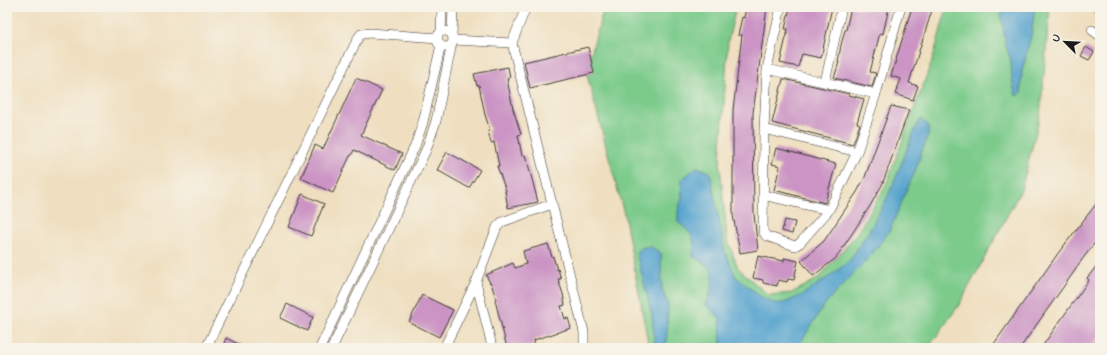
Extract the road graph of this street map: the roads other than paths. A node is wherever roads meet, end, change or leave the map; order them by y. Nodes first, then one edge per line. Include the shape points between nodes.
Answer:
1 (442, 7) edge
2 (453, 7) edge
3 (526, 7) edge
4 (781, 7) edge
5 (842, 7) edge
6 (901, 7) edge
7 (440, 39) junction
8 (452, 39) junction
9 (512, 43) junction
10 (767, 69) junction
11 (825, 82) junction
12 (876, 94) junction
13 (764, 128) junction
14 (857, 152) junction
15 (763, 195) junction
16 (552, 204) junction
17 (829, 210) junction
18 (361, 261) junction
19 (371, 266) junction
20 (476, 282) junction
21 (206, 348) edge
22 (320, 348) edge
23 (332, 348) edge
24 (444, 348) edge
25 (492, 348) edge
26 (584, 348) edge

1 - 7 street
2 - 8 street
3 - 9 street
4 - 10 street
5 - 11 street
6 - 12 street
7 - 8 street via 446,47
7 - 8 street via 446,31 451,33
7 - 18 street via 423,122 415,146
7 - 21 street via 361,34
8 - 9 street
8 - 19 street via 436,121 426,150
9 - 16 street
10 - 11 street
10 - 13 street
11 - 12 street
12 - 14 street
13 - 14 street
13 - 15 street
14 - 17 street
15 - 17 street
15 - 17 street via 763,231 766,236 795,246
16 - 20 street via 502,222 497,227
16 - 26 street via 584,332
18 - 19 street
18 - 22 street
19 - 23 street
20 - 24 street
20 - 25 street

